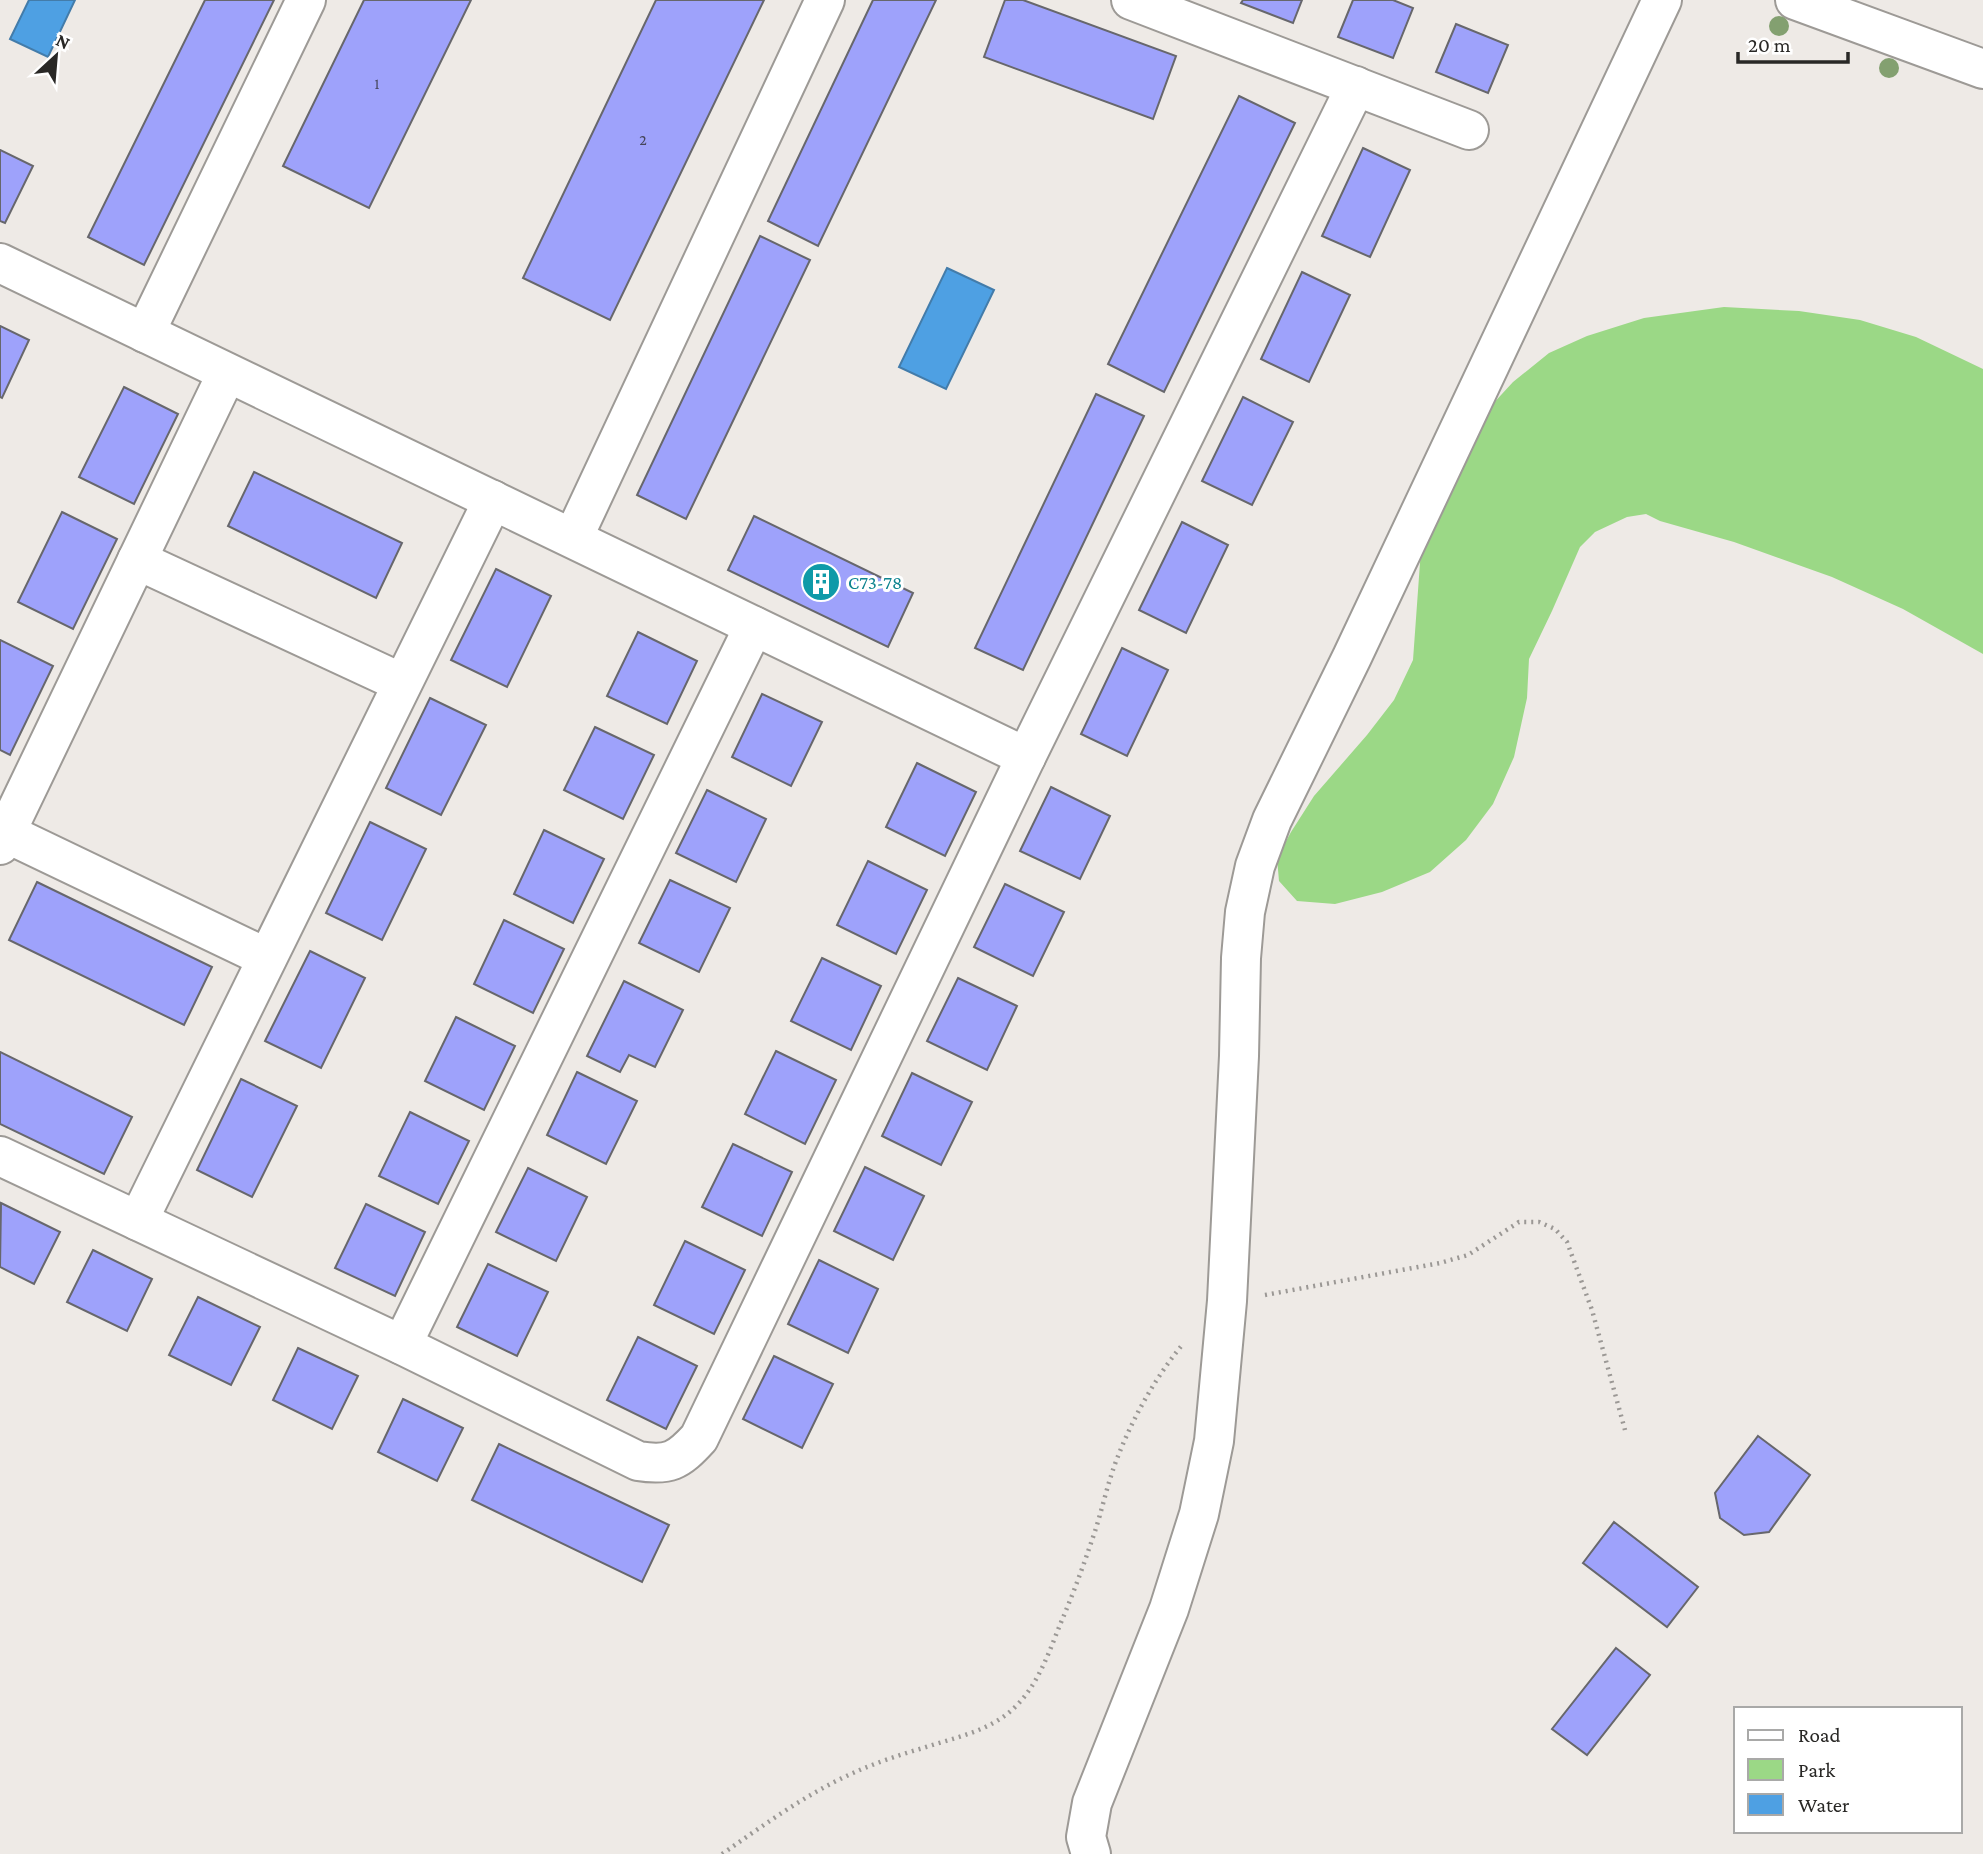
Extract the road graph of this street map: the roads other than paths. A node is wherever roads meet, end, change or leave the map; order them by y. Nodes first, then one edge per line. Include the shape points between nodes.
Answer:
1 (306, 0) edge
2 (825, 0) edge
3 (1131, 0) edge
4 (1662, 0) edge
5 (1796, 0) edge
6 (1983, 69) edge
7 (1356, 86) junction
8 (1469, 130) dead end
9 (0, 263) edge
10 (145, 334) junction
11 (228, 373) junction
12 (493, 500) junction
13 (573, 538) junction
14 (137, 560) junction
15 (754, 625) junction
16 (402, 683) junction
17 (1026, 757) junction
18 (3, 839) edge
19 (267, 958) junction
20 (0, 1156) edge
21 (138, 1221) junction
22 (402, 1345) junction
23 (1091, 1854) edge

1 - 10 street
2 - 13 street
3 - 7 street
4 - 23 street via 1262,845 1249,890 1241,958 1227,1301 1214,1441 1202,1502 1169,1609 1092,1803 1086,1837
5 - 6 street
7 - 8 street
7 - 17 street
9 - 10 street
10 - 11 street
11 - 12 street
11 - 14 street
12 - 13 street
12 - 16 street
13 - 15 street
14 - 16 street
14 - 18 street
15 - 17 street
15 - 22 street
16 - 19 street
17 - 22 street via 699,1438 685,1453 658,1464 638,1461
18 - 19 street
19 - 21 street
20 - 21 street
21 - 22 street

